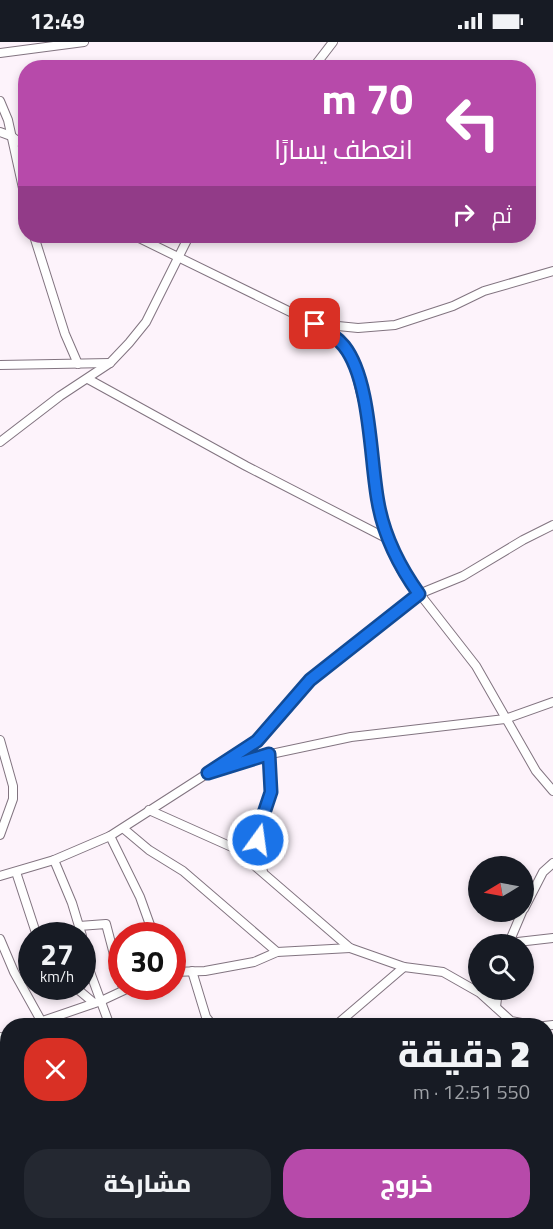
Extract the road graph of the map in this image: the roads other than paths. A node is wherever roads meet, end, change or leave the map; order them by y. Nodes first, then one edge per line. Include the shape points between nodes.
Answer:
1 (84, 42) edge
2 (333, 42) edge
3 (0, 53) edge
4 (319, 60) edge
5 (0, 101) edge
6 (0, 132) edge
7 (11, 136) junction
8 (18, 141) edge
9 (18, 167) edge
10 (36, 243) edge
11 (151, 243) edge
12 (186, 243) edge
13 (180, 256) junction
14 (553, 271) edge
15 (315, 324) junction
16 (110, 363) junction
17 (78, 364) junction
18 (0, 365) edge
19 (88, 379) junction
20 (0, 442) edge
21 (553, 525) edge
22 (388, 539) junction
23 (419, 594) junction
24 (553, 702) edge
25 (505, 719) junction
26 (0, 740) edge
27 (269, 754) junction
28 (1, 756) edge
29 (208, 773) junction
30 (553, 791) edge
31 (149, 810) junction
32 (124, 829) junction
33 (0, 835) edge
34 (110, 836) junction
35 (54, 861) junction
36 (553, 863) edge
37 (16, 872) junction
38 (263, 872) junction
39 (0, 876) edge
40 (534, 889) edge
41 (32, 922) edge
42 (77, 922) edge
43 (149, 922) edge
44 (96, 925) edge
45 (108, 931) edge
46 (553, 938) edge
47 (0, 939) edge
48 (534, 941) edge
49 (350, 948) junction
50 (277, 952) junction
51 (404, 967) junction
52 (186, 971) edge
53 (192, 971) junction
54 (108, 996) edge
55 (96, 998) edge
56 (94, 1000) edge
57 (497, 1000) edge
58 (97, 1002) junction
59 (496, 1008) junction
60 (40, 1018) edge
61 (58, 1018) edge
62 (106, 1018) edge
63 (207, 1018) edge
64 (343, 1018) edge
65 (508, 1018) edge

1 - 3 street
2 - 4 street
5 - 7 street
6 - 7 street
7 - 8 street
7 - 9 street
10 - 17 street
11 - 13 street
12 - 13 street
13 - 15 street
13 - 16 street via 146,322
14 - 15 street via 484,291 396,325 358,328
15 - 22 street via 343,344 356,369
16 - 17 street
16 - 19 street
17 - 18 street
19 - 20 street
19 - 22 street
21 - 23 street via 463,576
22 - 23 street via 401,570
23 - 25 street via 476,666
23 - 29 street via 310,680 257,741
24 - 25 street
25 - 27 street via 351,737
25 - 30 street via 536,771
26 - 28 street
27 - 29 street
27 - 38 street via 271,792 258,840
28 - 33 street via 13,786 13,799
29 - 31 street
31 - 32 street
31 - 38 street via 234,848
32 - 34 street
32 - 50 street via 183,871
34 - 35 street
34 - 43 street
35 - 37 street
35 - 42 street
36 - 40 street
37 - 39 street
37 - 41 street
38 - 49 street
44 - 45 street via 106,924
46 - 48 street
47 - 60 street
49 - 50 street
49 - 51 street
50 - 53 street via 254,962
51 - 59 street via 452,976
51 - 64 street
52 - 53 street
53 - 63 street
54 - 58 street
55 - 58 street
56 - 58 street
57 - 59 street
58 - 61 street
58 - 62 street
59 - 65 street

